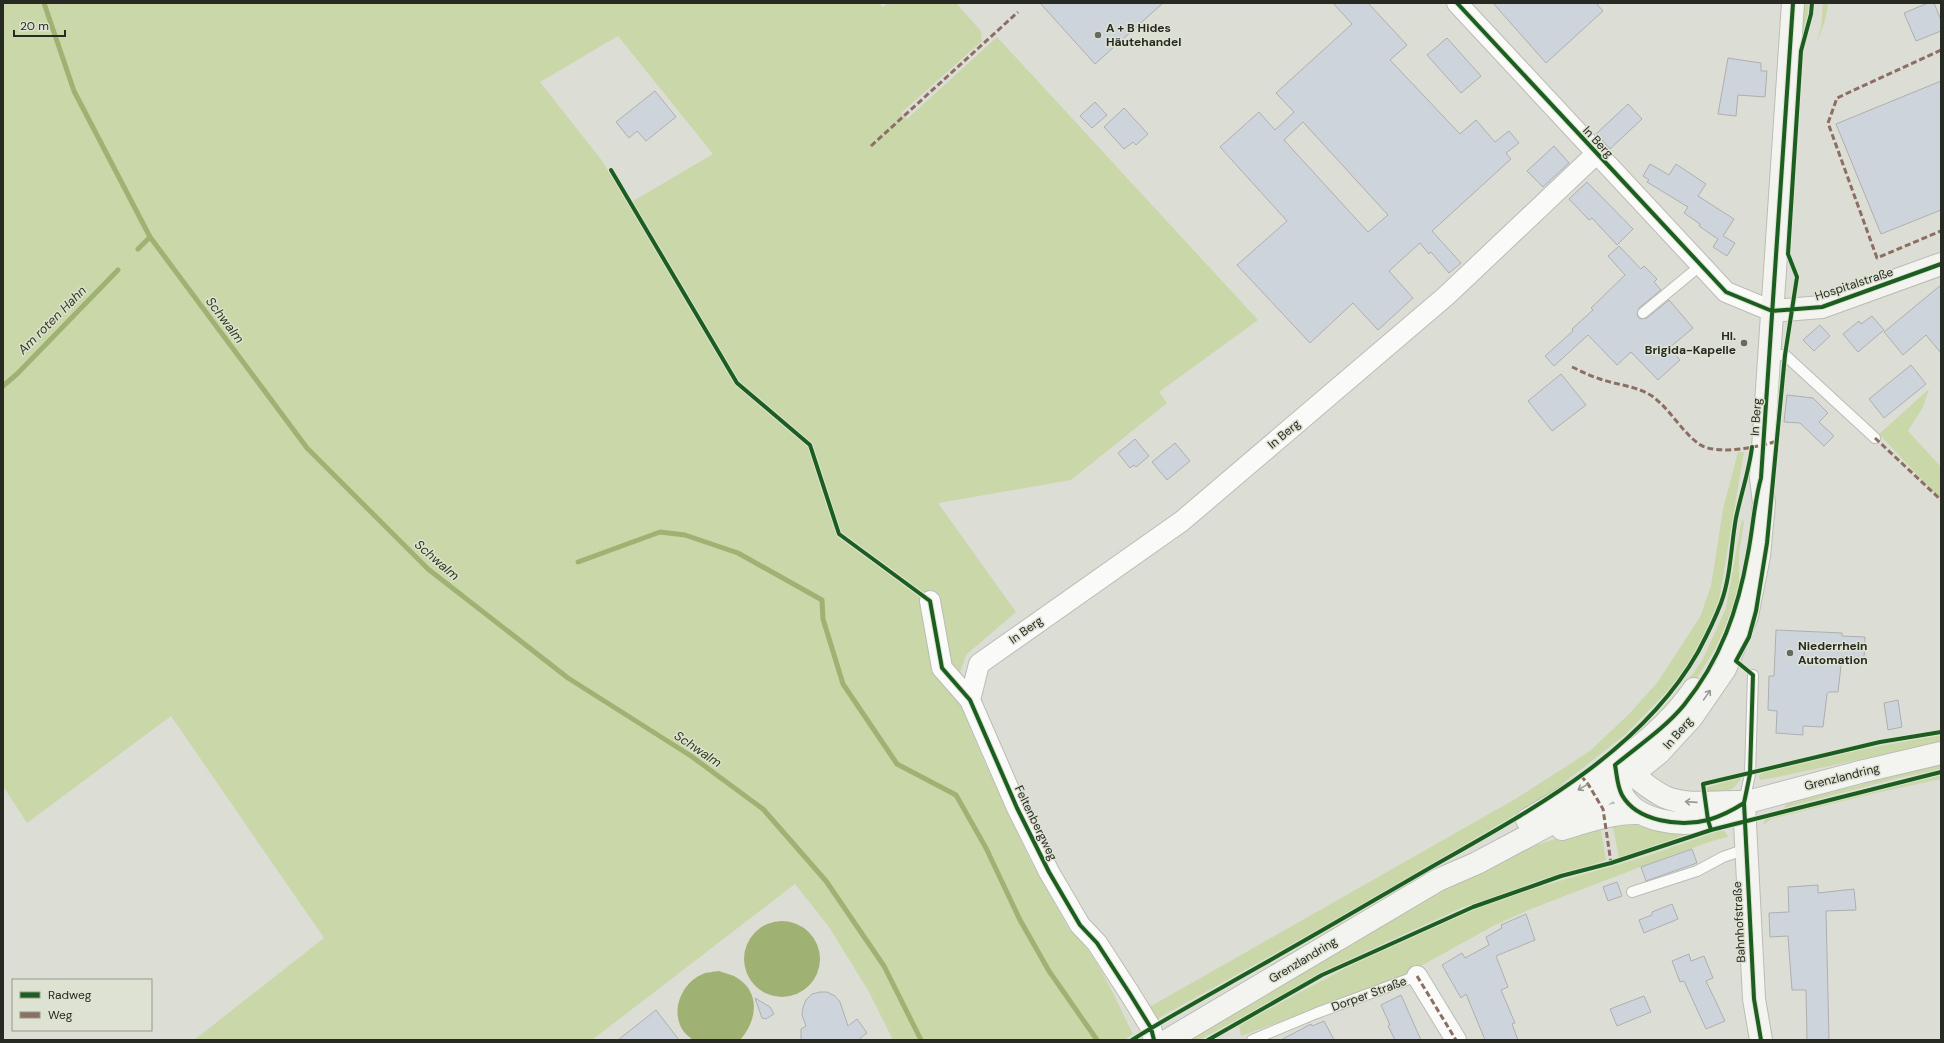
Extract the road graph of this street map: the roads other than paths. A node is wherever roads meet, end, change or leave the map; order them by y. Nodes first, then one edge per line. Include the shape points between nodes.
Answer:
1 (1457, 3) edge
2 (1792, 3) edge
3 (1596, 154) junction
4 (1941, 264) edge
5 (1700, 265) junction
6 (1772, 311) junction
7 (1643, 313) dead end
8 (1770, 355) junction
9 (1875, 438) dead end
10 (930, 601) dead end
11 (1753, 674) dead end
12 (970, 700) junction
13 (1941, 753) edge
14 (1622, 775) junction
15 (1744, 802) junction
16 (1641, 813) junction
17 (1513, 844) junction
18 (1746, 849) junction
19 (1438, 880) junction
20 (1632, 892) dead end
21 (1417, 976) joint
22 (1154, 1040) edge
23 (1168, 1040) edge
24 (1252, 1040) edge
25 (1456, 1040) edge
26 (1761, 1040) edge

1 - 3 street, In Berg
2 - 6 main road, In Berg
3 - 5 street, In Berg
3 - 12 street, In Berg via 1446,296 1182,521 979,664
4 - 6 main road, Hospitalstraße via 1822,307
5 - 6 street, In Berg via 1726,292
5 - 7 lane
6 - 8 main road, In Berg
8 - 9 lane via 1785,355
8 - 14 main road, In Berg via 1761,478 1764,503 1759,556 1747,616 1739,639 1725,669 1692,717 1659,753
10 - 12 street, Feltenbergweg via 942,668
11 - 15 lane via 1750,774
12 - 22 street, Feltenbergweg via 1017,808 1049,872 1080,925 1097,943 1130,994 1151,1028
13 - 15 main road, Grenzlandring
15 -> 14 main road, Grenzlandring via 1694,803 1675,800
14 - 16 main road, Grenzlandring via 1622,795
14 - 17 main road, Grenzlandring via 1597,799
14 -> 19 main road, Grenzlandring via 1588,784 1457,864
15 - 16 main road, Grenzlandring via 1708,820 1694,822 1666,821
15 - 18 main road, Bahnhofstraße
16 - 17 main road via 1603,816
17 - 19 main road, Grenzlandring
18 - 20 lane via 1723,857 1697,871
18 - 26 main road, Bahnhofstraße via 1754,999
19 - 23 main road, Grenzlandring
21 - 24 lane, Dorper Straße
21 - 25 street, Dorper Straße

